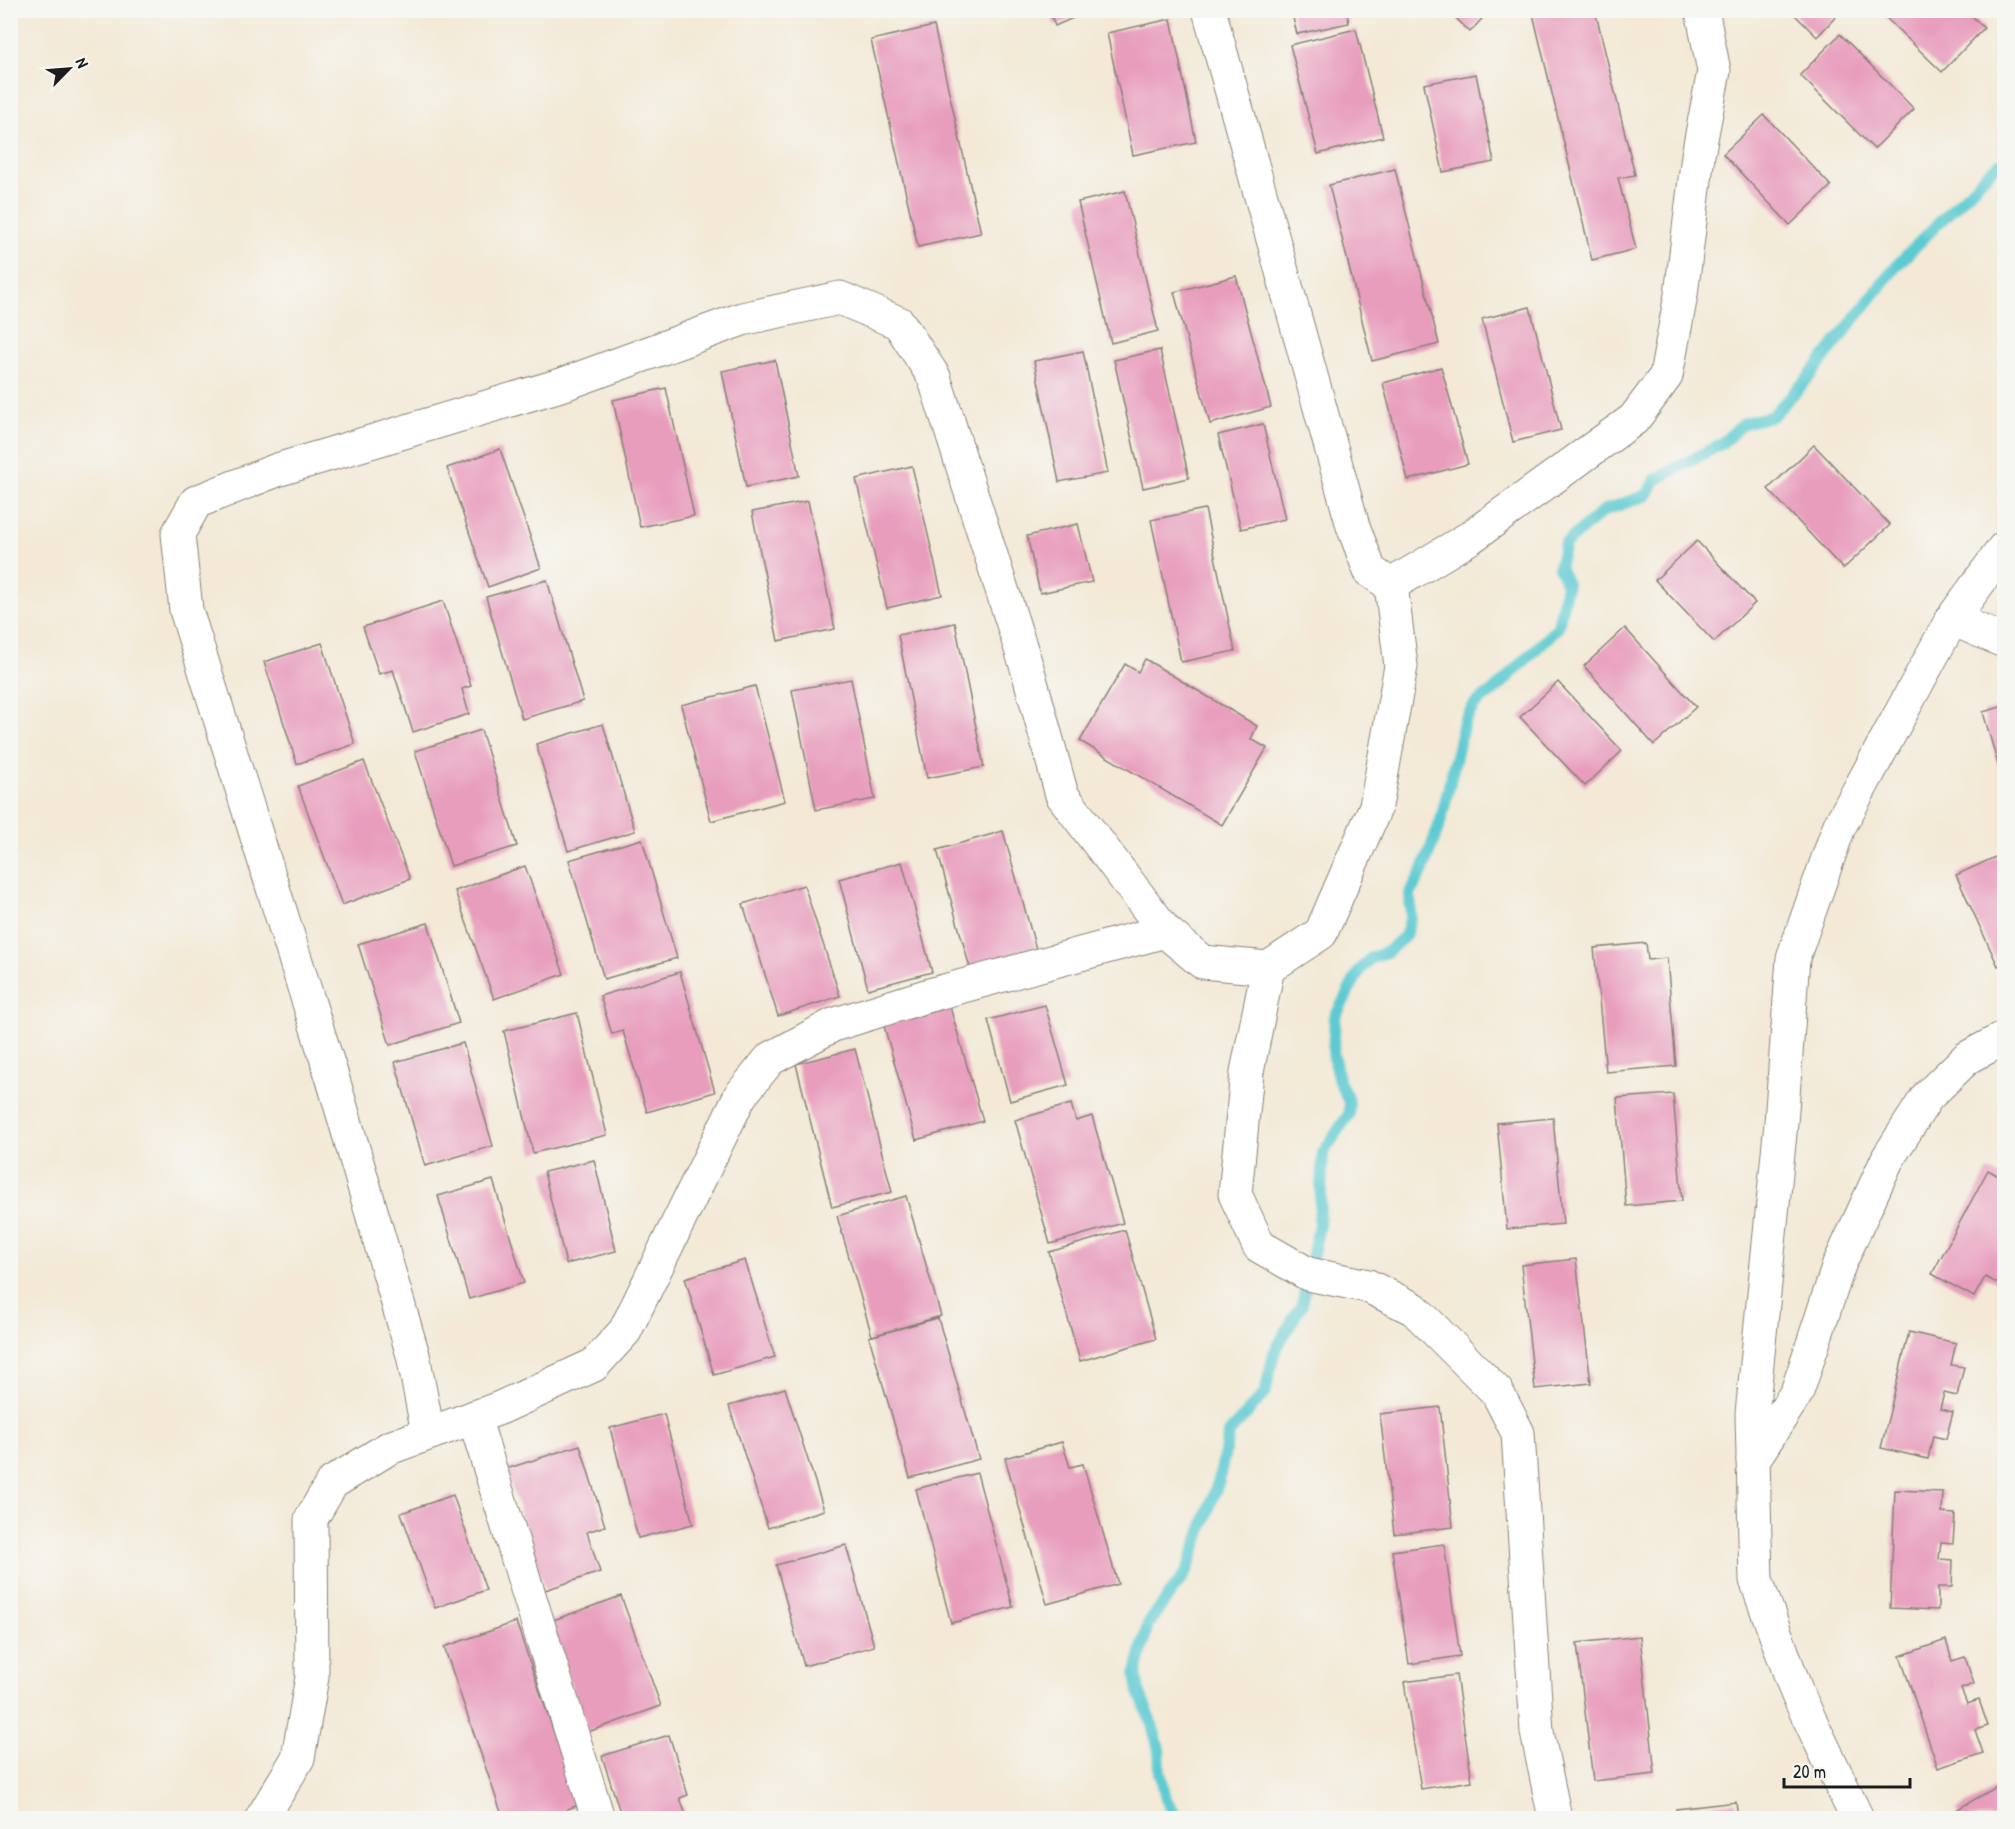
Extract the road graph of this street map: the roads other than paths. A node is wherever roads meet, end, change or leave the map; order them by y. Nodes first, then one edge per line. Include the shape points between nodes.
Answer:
1 (1209, 10) edge
2 (1702, 10) edge
3 (2004, 548) edge
4 (1391, 585) junction
5 (1952, 619) junction
6 (2004, 641) edge
7 (1165, 931) junction
8 (1268, 968) junction
9 (2004, 1038) edge
10 (474, 1417) junction
11 (428, 1433) junction
12 (1753, 1460) junction
13 (262, 1818) edge
14 (598, 1818) edge
15 (1555, 1818) edge
16 (1857, 1818) edge

1 - 4 street via 1353,526 1370,571
2 - 4 street via 1714,71 1666,376 1634,419 1471,537
3 - 5 street
4 - 8 street via 1401,666 1376,806 1321,933
5 - 6 street
5 - 12 street via 1839,827 1793,958 1752,1414
7 - 8 street via 1202,963
7 - 10 street via 843,1022 770,1059 740,1096 625,1331 594,1365
7 - 11 street via 1062,795 1028,671 934,377 899,323 840,298 742,319 564,384 277,470 196,502 178,534 186,610 334,1083 413,1355
8 - 15 street via 1247,1072 1235,1194 1259,1246 1308,1274 1368,1286 1414,1309 1497,1392 1518,1433 1537,1732
9 - 12 street via 1967,1058 1927,1097 1888,1158 1839,1265 1797,1392
10 - 11 street
10 - 14 street
11 - 13 street via 389,1448 332,1483 311,1519 312,1677 298,1758
12 - 16 street via 1756,1580 1797,1693

